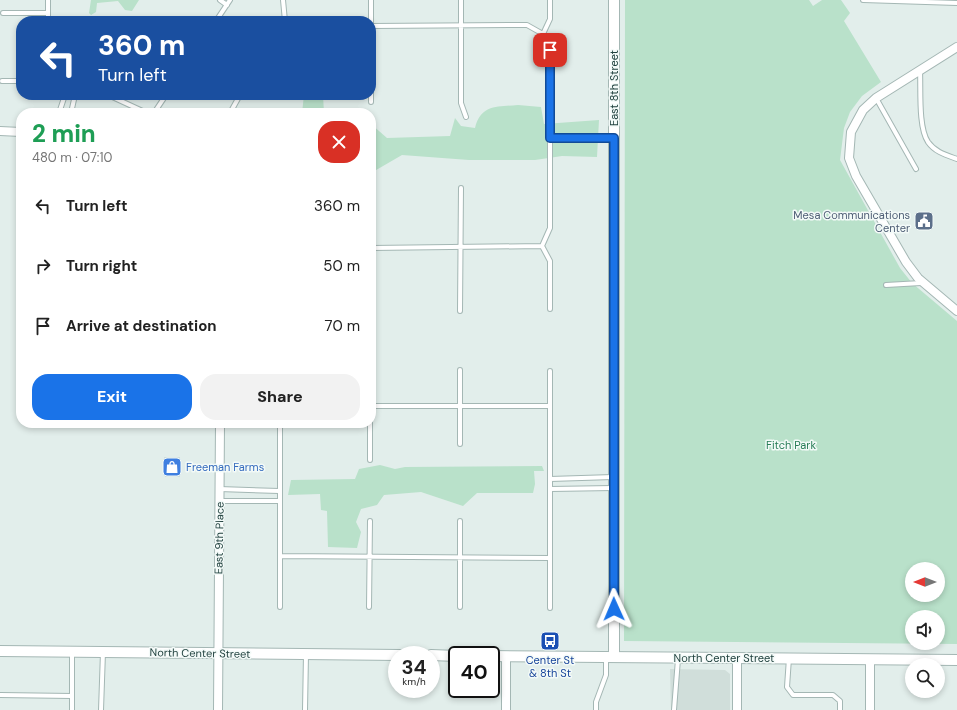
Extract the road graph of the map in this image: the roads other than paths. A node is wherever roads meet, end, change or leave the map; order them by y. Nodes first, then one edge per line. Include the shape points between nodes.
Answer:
1 (48, 0) edge
2 (220, 0) edge
3 (230, 0) edge
4 (283, 0) edge
5 (371, 0) edge
6 (461, 0) edge
7 (550, 0) edge
8 (614, 0) edge
9 (863, 0) edge
10 (913, 1) edge
11 (946, 1) edge
12 (957, 3) edge
13 (227, 5) junction
14 (3, 13) dead end
15 (48, 13) joint
16 (219, 16) edge
17 (285, 16) edge
18 (371, 16) edge
19 (376, 26) edge
20 (461, 26) junction
21 (544, 34) junction
22 (957, 47) edge
23 (920, 70) junction
24 (2, 81) dead end
25 (16, 81) edge
26 (876, 98) junction
27 (119, 100) edge
28 (136, 108) edge
29 (466, 117) dead end
30 (0, 131) edge
31 (16, 132) edge
32 (550, 138) junction
33 (614, 138) junction
34 (957, 159) edge
35 (916, 169) dead end
36 (460, 188) dead end
37 (542, 246) junction
38 (376, 248) edge
39 (460, 248) junction
40 (923, 283) junction
41 (886, 285) dead end
42 (550, 309) dead end
43 (957, 310) edge
44 (460, 311) dead end
45 (460, 370) dead end
46 (550, 371) dead end
47 (376, 406) edge
48 (460, 406) junction
49 (550, 406) junction
50 (220, 428) edge
51 (280, 428) edge
52 (370, 428) edge
53 (460, 444) dead end
54 (370, 460) dead end
55 (613, 476) junction
56 (550, 479) junction
57 (613, 488) junction
58 (219, 489) junction
59 (550, 489) junction
60 (279, 491) junction
61 (219, 501) junction
62 (279, 501) junction
63 (370, 521) dead end
64 (460, 521) dead end
65 (280, 556) junction
66 (370, 557) junction
67 (460, 558) junction
68 (550, 558) junction
69 (280, 607) dead end
70 (370, 607) dead end
71 (460, 607) dead end
72 (550, 608) dead end
73 (0, 651) edge
74 (72, 652) junction
75 (103, 652) junction
76 (218, 654) junction
77 (306, 654) junction
78 (388, 655) edge
79 (500, 656) edge
80 (506, 656) junction
81 (610, 657) junction
82 (678, 657) junction
83 (737, 658) junction
84 (789, 658) junction
85 (870, 659) junction
86 (957, 660) edge
87 (0, 695) edge
88 (72, 696) junction
89 (72, 710) edge
90 (101, 710) edge
91 (218, 710) edge
92 (305, 710) edge
93 (506, 710) edge
94 (596, 710) edge
95 (674, 710) edge
96 (737, 710) edge
97 (840, 710) edge
98 (870, 710) edge

1 - 15 lane
2 - 13 lane
3 - 13 lane
4 - 17 lane
5 - 18 lane
6 - 20 lane
7 - 21 lane via 550,19
8 - 33 street, East 8th Street
9 - 10 lane
10 - 11 lane
11 - 12 lane
13 - 16 lane
14 - 15 lane
19 - 20 lane
20 - 21 lane via 527,25
20 - 29 lane via 461,103
21 - 32 lane via 550,50
22 - 23 street
23 - 26 street
23 - 34 lane via 924,132 936,150
24 - 25 lane
26 - 35 lane
26 - 40 street via 863,110 851,132 849,158 856,176 906,262
27 - 28 lane
30 - 31 street
32 - 33 lane
32 - 37 lane via 550,228
33 - 55 street, East 8th Street
36 - 39 lane
37 - 39 lane
37 - 42 lane via 550,261
38 - 39 lane
39 - 44 lane
40 - 41 lane
40 - 43 street
45 - 48 lane
46 - 49 lane
47 - 48 lane
48 - 49 lane
48 - 53 lane
49 - 56 lane
50 - 58 street, East 9th Place
51 - 60 lane
52 - 54 lane
55 - 56 lane
55 - 57 street, East 8th Street
56 - 59 lane
57 - 59 lane
57 - 81 street, East 8th Street
58 - 60 lane
58 - 61 street, East 9th Place
59 - 68 lane
60 - 62 lane
61 - 62 lane
61 - 76 street, East 9th Place
62 - 65 lane
63 - 66 lane
64 - 67 lane
65 - 66 lane
65 - 69 lane
66 - 67 lane
66 - 70 lane
67 - 68 lane
67 - 71 lane
68 - 72 lane
73 - 74 street, North Center Street
74 - 75 street, North Center Street
74 - 88 lane
75 - 76 street, North Center Street
75 - 90 lane
76 - 77 street, North Center Street
76 - 91 street, East 9th Place
77 - 78 street, North Center Street
77 - 92 lane
79 - 80 street, North Center Street
80 - 81 street, North Center Street
80 - 93 street
81 - 82 street, North Center Street
81 - 94 lane via 596,702
82 - 83 street, North Center Street
82 - 95 lane
83 - 84 street, North Center Street
83 - 96 street
84 - 85 street, North Center Street
84 - 97 lane via 788,687 792,695 833,695 840,701
85 - 86 street, North Center Street
85 - 98 street
87 - 88 lane
88 - 89 lane

